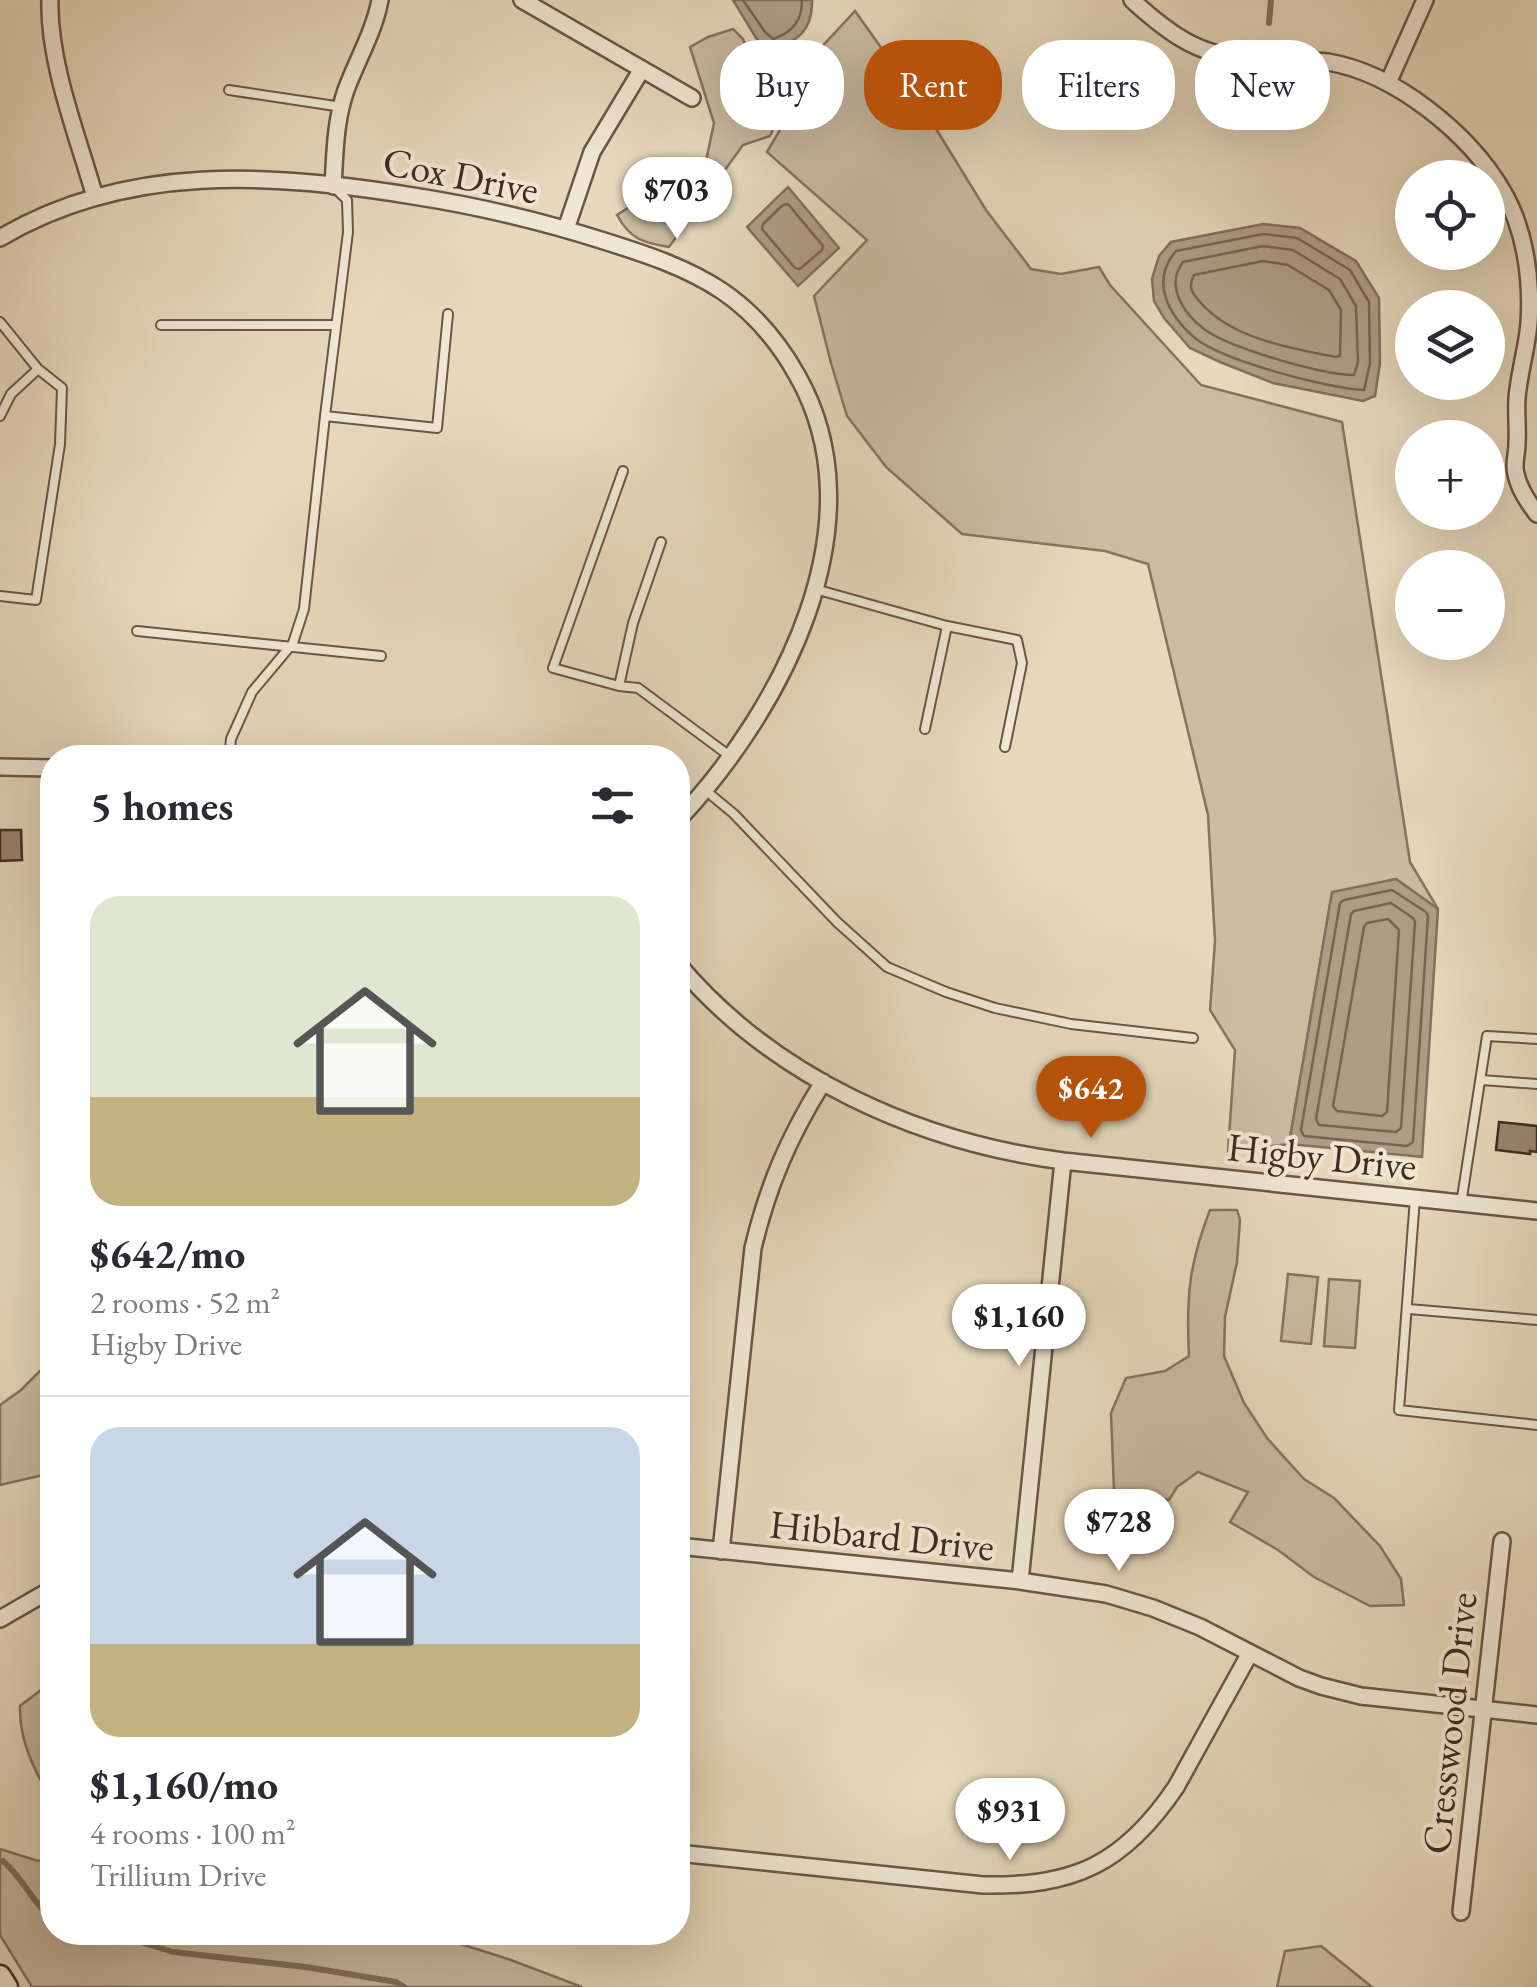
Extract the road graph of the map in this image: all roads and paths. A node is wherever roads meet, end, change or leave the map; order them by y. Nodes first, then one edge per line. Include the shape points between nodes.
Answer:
1 (50, 0) edge
2 (380, 0) edge
3 (522, 0) edge
4 (1132, 0) edge
5 (1425, 0) edge
6 (642, 69) junction
7 (1388, 83) junction
8 (229, 90) dead end
9 (692, 98) dead end
10 (342, 106) junction
11 (333, 186) junction
12 (95, 197) junction
13 (566, 229) junction
14 (0, 238) edge
15 (448, 314) dead end
16 (0, 322) edge
17 (161, 326) dead end
18 (334, 326) junction
19 (38, 369) junction
20 (0, 416) edge
21 (325, 416) junction
22 (623, 471) dead end
23 (1537, 514) edge
24 (662, 542) dead end
25 (815, 589) junction
26 (0, 596) edge
27 (947, 626) junction
28 (137, 631) dead end
29 (291, 645) junction
30 (381, 656) dead end
31 (619, 686) junction
32 (925, 729) dead end
33 (230, 745) edge
34 (1005, 747) dead end
35 (731, 756) junction
36 (0, 767) edge
37 (40, 768) edge
38 (705, 790) junction
39 (690, 807) edge
40 (690, 977) edge
41 (1193, 1038) dead end
42 (1537, 1039) edge
43 (1482, 1080) junction
44 (823, 1082) junction
45 (1537, 1084) edge
46 (1063, 1161) junction
47 (1416, 1198) junction
48 (1462, 1204) junction
49 (1537, 1211) edge
50 (1408, 1308) junction
51 (1537, 1320) edge
52 (1537, 1425) edge
53 (1502, 1541) dead end
54 (690, 1547) edge
55 (721, 1551) junction
56 (1020, 1582) junction
57 (40, 1596) edge
58 (0, 1619) edge
59 (1250, 1653) junction
60 (1483, 1709) junction
61 (1537, 1715) edge
62 (690, 1854) edge
63 (1461, 1912) dead end
64 (0, 1976) edge
65 (7, 1987) edge

1 - 12 street via 59,70
2 - 10 street
3 - 6 street
4 - 7 street via 1170,34 1224,58 1325,62
5 - 7 street
6 - 9 street
6 - 13 street via 592,152
7 - 23 street via 1466,144 1514,215 1529,293 1514,471
8 - 10 lane
10 - 11 street
11 - 12 street, Cox Drive via 188,180
11 - 13 street, Cox Drive via 452,202
11 - 18 lane via 346,200 348,232
12 - 14 street, Cox Drive
13 - 25 street, Cox Drive via 651,256 721,290 788,360 807,393 827,462 828,538
15 - 21 lane via 437,428
16 - 19 lane
17 - 18 lane
18 - 21 lane
19 - 20 lane via 11,394
19 - 26 lane via 62,388 36,600
21 - 29 lane via 304,609
22 - 31 lane via 553,668
24 - 31 lane
25 - 27 lane
25 - 35 street, Cox Drive via 784,667
27 - 32 lane
27 - 34 lane via 1017,640 1022,663
28 - 29 lane
29 - 30 lane
29 - 33 lane via 252,692
31 - 35 lane via 638,688
35 - 38 street, Cox Drive
36 - 37 street
38 - 39 street, Cox Drive
38 - 41 lane via 887,967 995,1008
40 - 44 street, Higby Drive via 746,1030
42 - 43 lane via 1488,1036
43 - 45 lane
43 - 48 lane
44 - 46 street, Higby Drive via 945,1136
44 - 55 street via 783,1152 753,1248
46 - 47 street, Higby Drive
46 - 56 street
47 - 48 street, Higby Drive
47 - 50 lane
48 - 49 street, Higby Drive
50 - 51 lane
50 - 52 lane via 1399,1410
53 - 60 street, Cresswood Drive
54 - 55 street, Hibbard Drive
55 - 56 street, Hibbard Drive
56 - 59 street, Hibbard Drive via 1135,1602
57 - 58 street
59 - 60 street, Hibbard Drive via 1299,1678 1361,1696
59 - 62 street via 1162,1808 1126,1846 1074,1875 982,1884
60 - 61 street, Hibbard Drive
60 - 63 street, Cresswood Drive
64 - 65 main road

